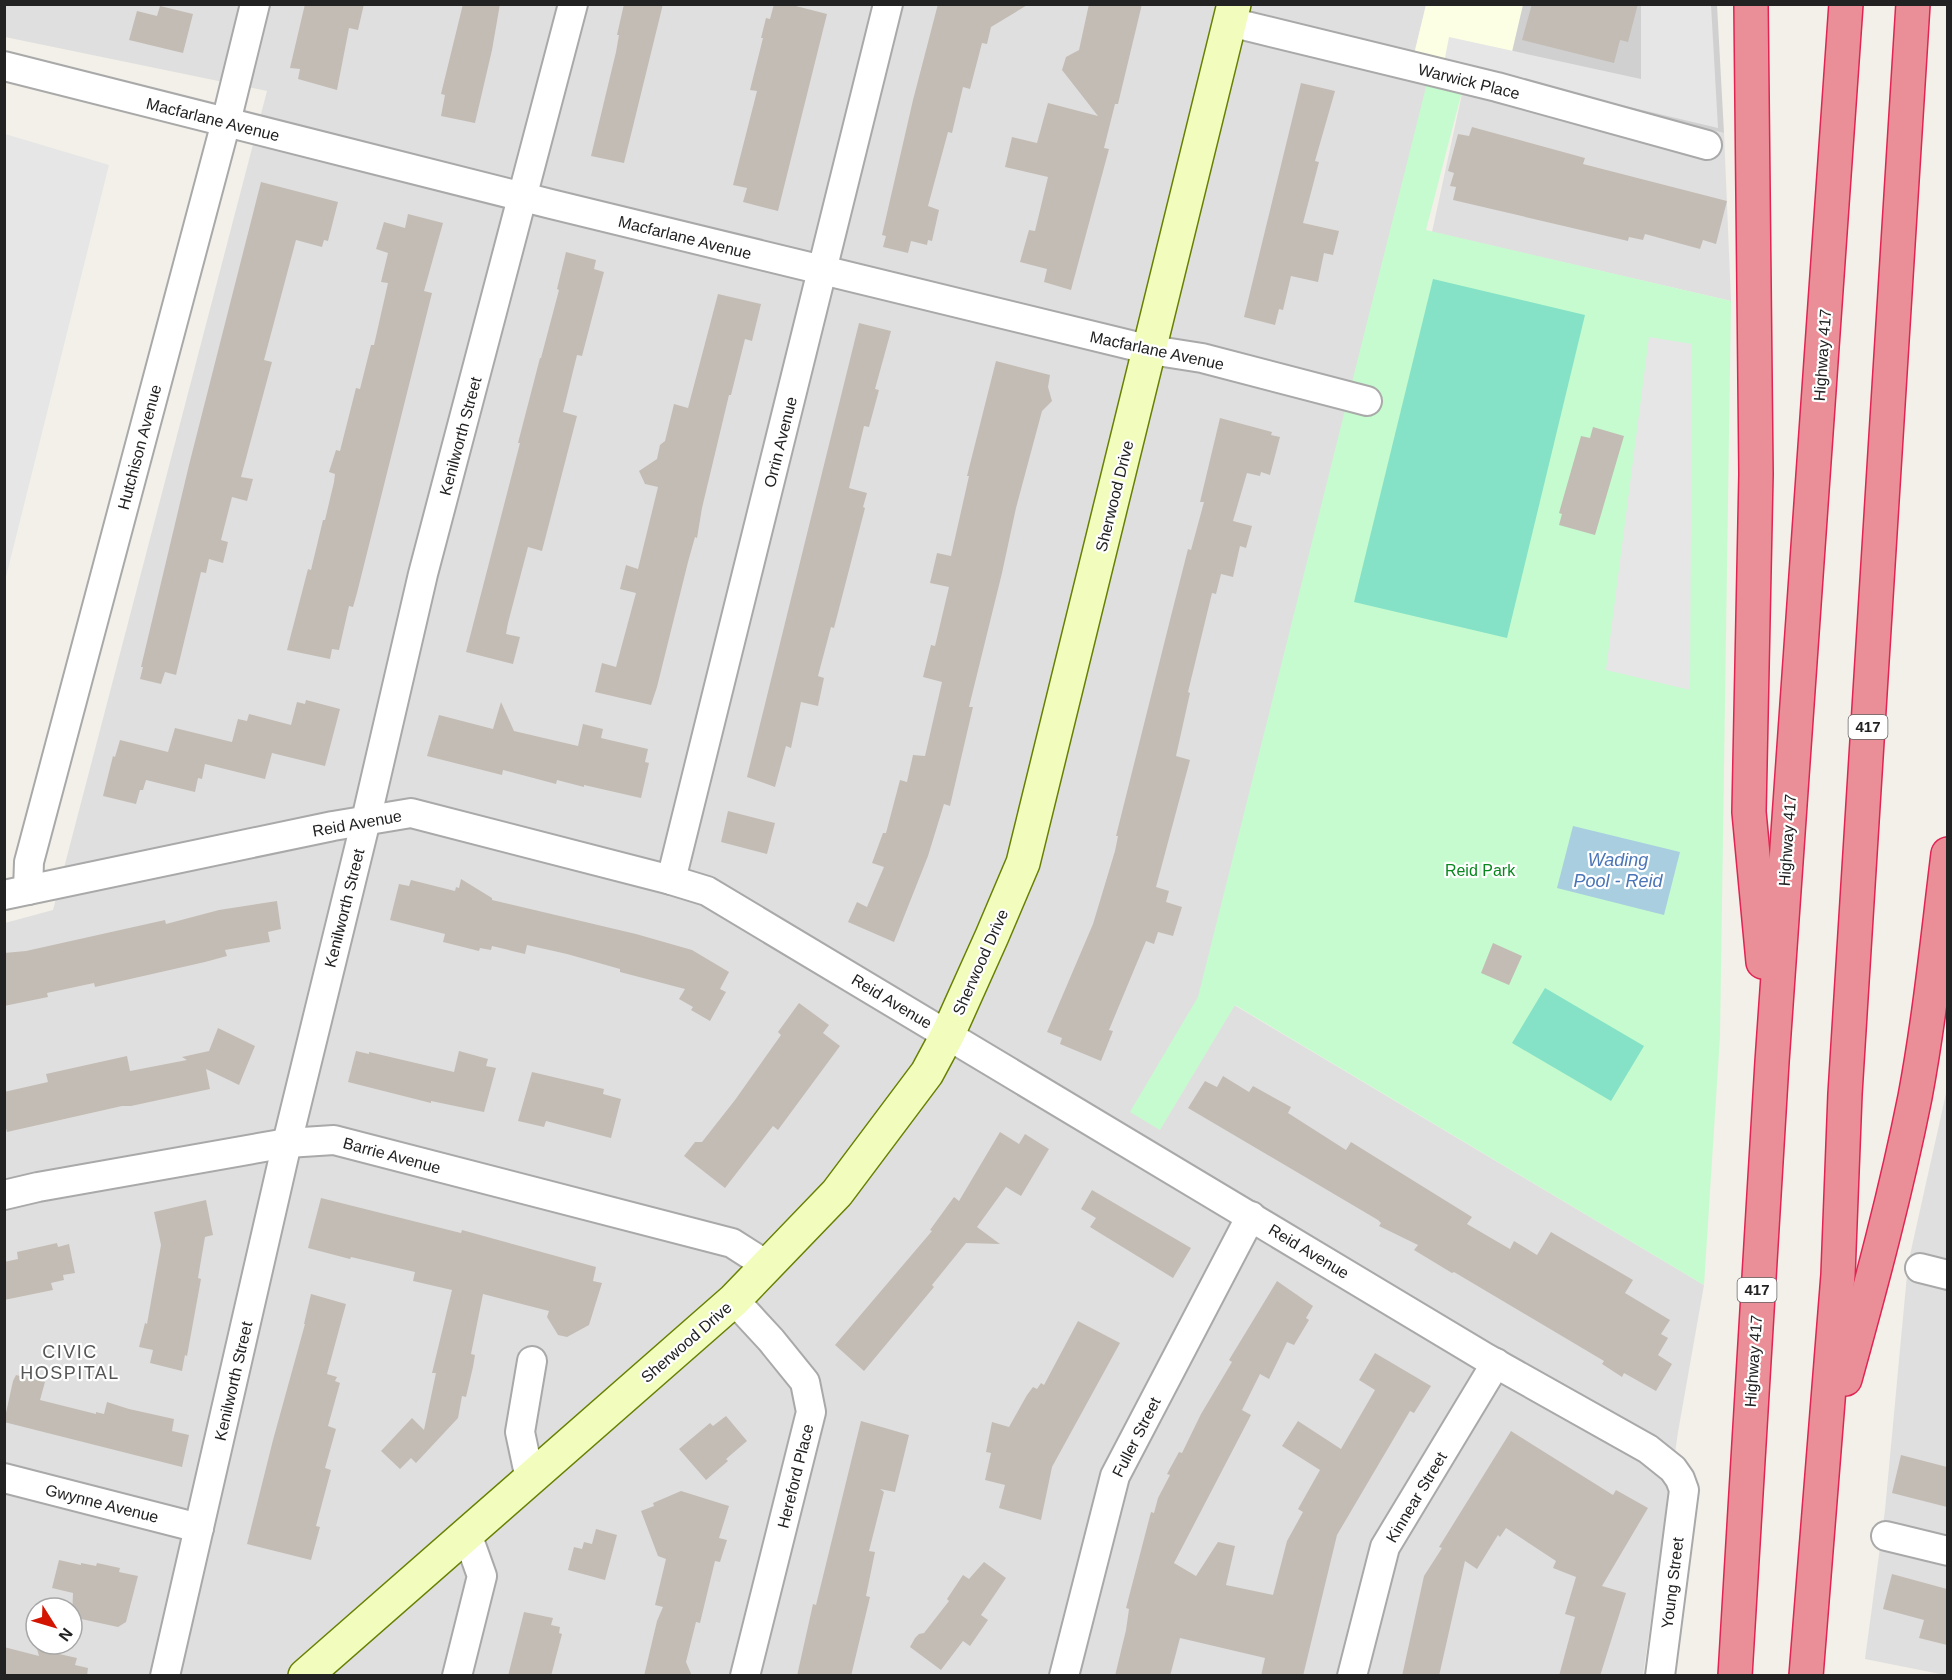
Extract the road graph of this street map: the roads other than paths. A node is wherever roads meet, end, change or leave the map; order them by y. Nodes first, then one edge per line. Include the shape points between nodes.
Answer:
1 (255, 4) edge
2 (573, 4) edge
3 (888, 4) edge
4 (1751, 4) edge
5 (1846, 4) edge
6 (1913, 4) edge
7 (1232, 13) edge
8 (4, 66) edge
9 (226, 122) junction
10 (1707, 145) dead end
11 (524, 197) junction
12 (822, 270) junction
13 (1150, 350) junction
14 (1366, 401) dead end
15 (366, 820) junction
16 (1947, 854) edge
17 (671, 880) junction
18 (16, 892) edge
19 (948, 1034) junction
20 (1772, 1062) junction
21 (287, 1143) junction
22 (4, 1195) edge
23 (1251, 1216) junction
24 (768, 1266) junction
25 (1920, 1268) dead end
26 (1947, 1275) edge
27 (734, 1300) junction
28 (532, 1361) dead end
29 (1496, 1363) junction
30 (1825, 1450) junction
31 (4, 1479) edge
32 (530, 1479) junction
33 (1684, 1491) joint
34 (199, 1528) junction
35 (466, 1534) junction
36 (1886, 1536) dead end
37 (1947, 1551) edge
38 (165, 1676) edge
39 (305, 1676) edge
40 (457, 1676) edge
41 (745, 1676) edge
42 (1064, 1676) edge
43 (1352, 1676) edge
44 (1660, 1676) edge
45 (1735, 1676) edge
46 (1806, 1676) edge

1 - 9 street, Hutchison Avenue
2 - 11 street, Kenilworth Street
3 - 12 street, Orrin Avenue
4 - 20 highway via 1756,474 1749,812
5 - 20 highway, Highway 417 / 417
6 - 30 highway, 417
7 - 10 street, Warwick Place
7 - 13 street, Sherwood Drive
8 - 9 street, Macfarlane Avenue
9 - 11 street, Macfarlane Avenue
9 - 18 street, Hutchison Avenue via 32,853
11 - 12 street, Macfarlane Avenue
11 - 15 street, Kenilworth Street via 423,574
12 - 13 street, Macfarlane Avenue
12 - 17 street, Orrin Avenue
13 - 14 street, Macfarlane Avenue via 1202,358
13 - 19 street, Sherwood Drive via 1023,863
15 - 17 street, Reid Avenue via 411,813
15 - 18 street, Reid Avenue
15 - 21 street, Kenilworth Street
16 - 30 highway via 1915,1097 1881,1249
17 - 19 street, Reid Avenue via 707,891
19 - 23 street, Reid Avenue
19 - 24 street, Sherwood Drive via 927,1073 837,1193
20 - 45 highway, Highway 417 / 417
21 - 22 street, Barrie Avenue
21 - 24 street, Barrie Avenue via 334,1140 732,1243
21 - 34 street, Kenilworth Street
23 - 29 street, Reid Avenue
23 - 42 street, Fuller Street via 1115,1476
24 - 27 street, Sherwood Drive
25 - 26 street
27 - 32 street, Sherwood Drive
27 - 41 street, Hereford Place via 805,1382 811,1412
28 - 32 street via 520,1432
29 - 33 street, Reid Avenue via 1648,1449 1673,1469
29 - 43 street, Kinnear Street via 1385,1547
30 - 46 highway, 417
31 - 34 street, Gwynne Avenue
32 - 35 street, Sherwood Drive
33 - 44 street, Young Street
34 - 38 street, Kenilworth Street
35 - 39 street, Sherwood Drive
35 - 40 street via 482,1576
36 - 37 street

